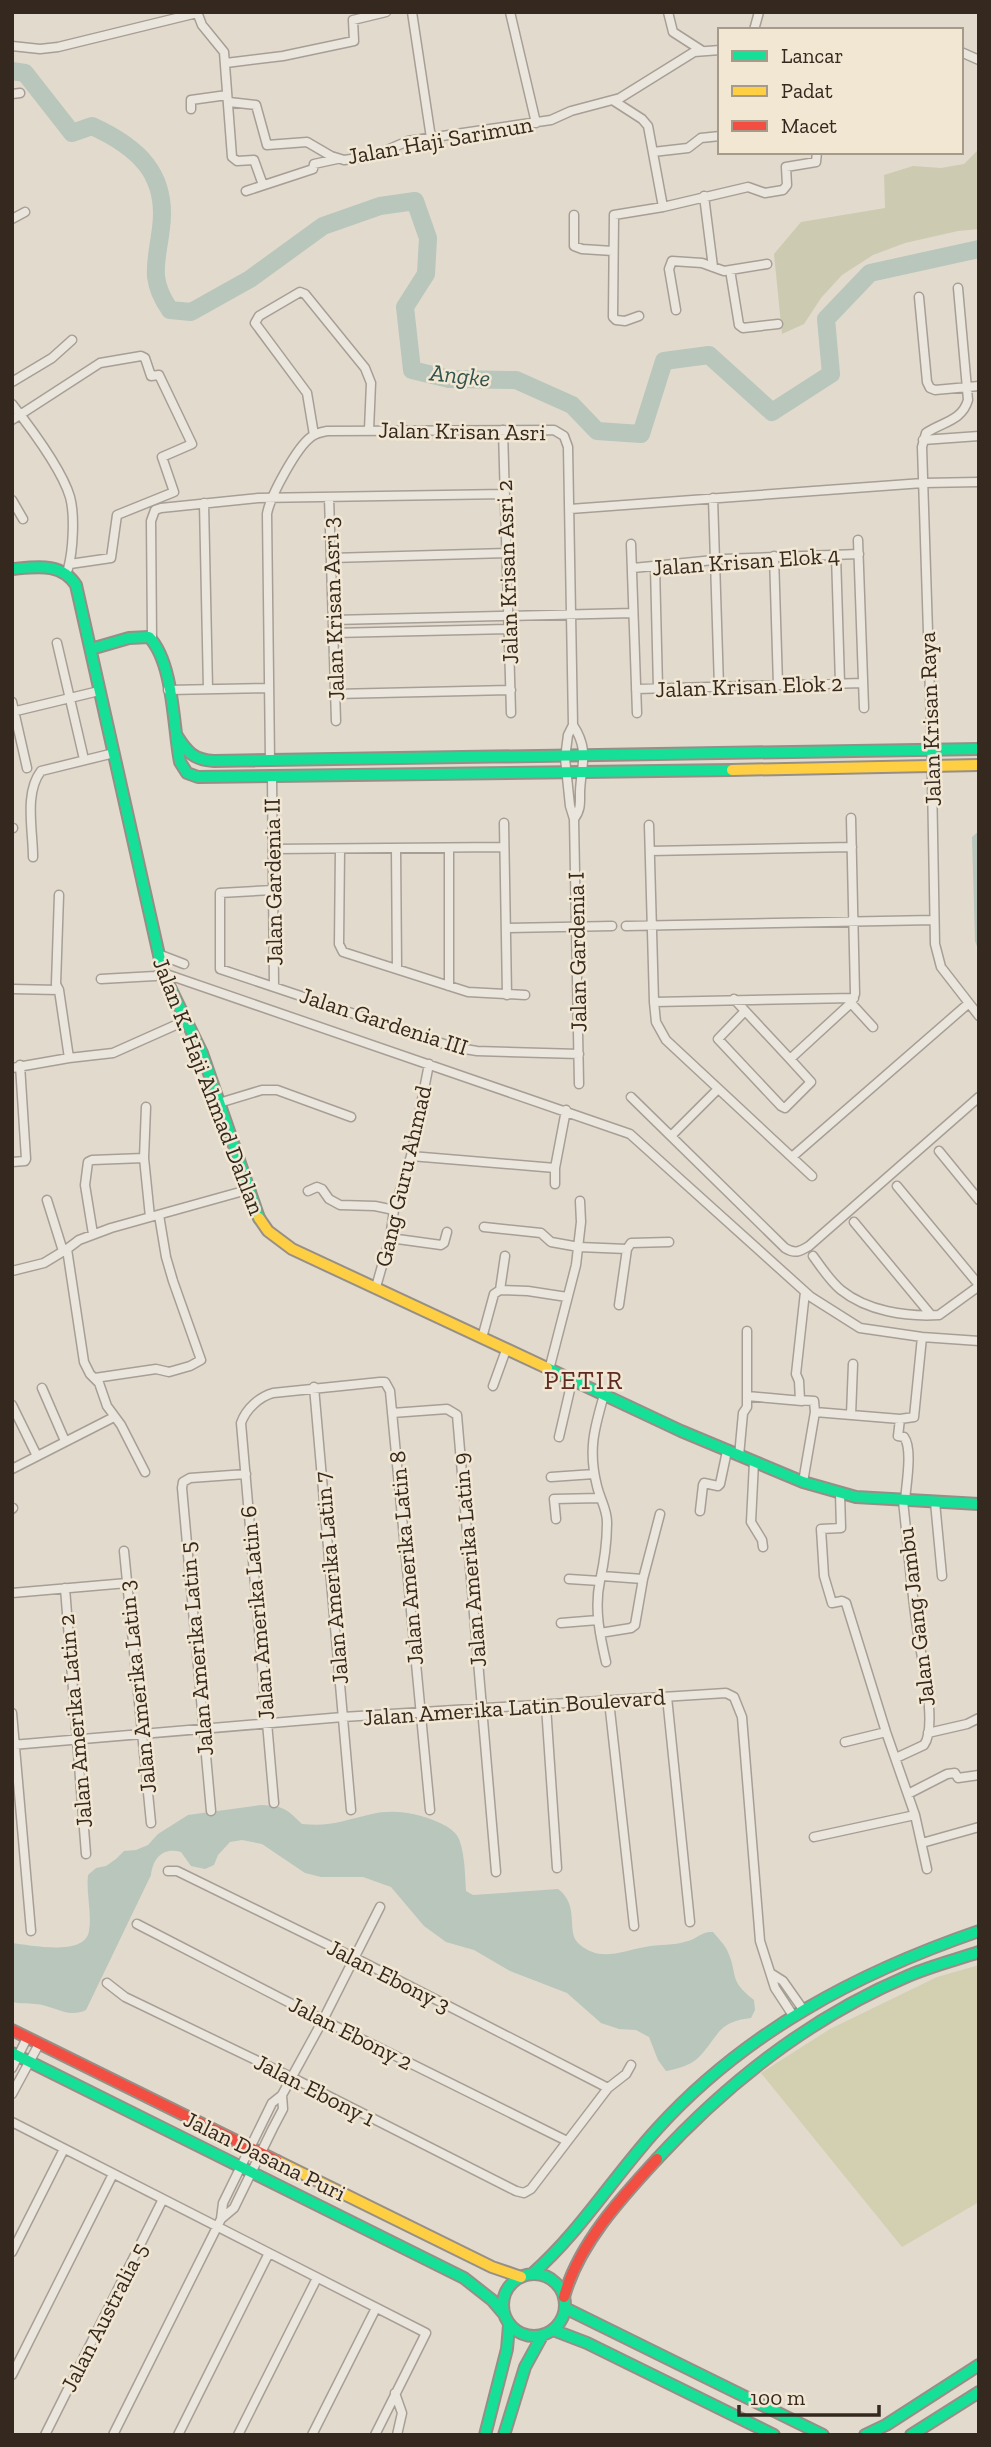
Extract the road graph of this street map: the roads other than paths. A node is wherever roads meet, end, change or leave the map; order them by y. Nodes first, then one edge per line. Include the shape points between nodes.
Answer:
1 (386, 12) edge
2 (412, 12) edge
3 (510, 12) edge
4 (668, 12) edge
5 (197, 13) edge
6 (12, 47) edge
7 (701, 50) junction
8 (718, 50) edge
9 (963, 53) edge
10 (979, 60) edge
11 (226, 63) junction
12 (228, 98) junction
13 (614, 101) junction
14 (191, 109) dead end
15 (536, 123) junction
16 (718, 136) edge
17 (431, 138) junction
18 (653, 152) junction
19 (817, 154) edge
20 (337, 159) junction
21 (263, 185) junction
22 (246, 191) dead end
23 (704, 196) junction
24 (663, 207) junction
25 (25, 212) dead end
26 (574, 215) dead end
27 (12, 219) edge
28 (613, 251) junction
29 (767, 264) dead end
30 (713, 267) junction
31 (730, 270) junction
32 (958, 288) dead end
33 (919, 297) dead end
34 (676, 310) dead end
35 (639, 316) dead end
36 (778, 324) dead end
37 (72, 340) dead end
38 (12, 382) edge
39 (979, 386) edge
40 (967, 387) junction
41 (12, 404) edge
42 (16, 417) edge
43 (369, 430) junction
44 (503, 430) junction
45 (314, 435) junction
46 (979, 436) edge
47 (923, 440) junction
48 (979, 482) edge
49 (923, 483) junction
50 (505, 494) junction
51 (329, 497) junction
52 (272, 498) junction
53 (713, 498) junction
54 (12, 499) edge
55 (204, 503) junction
56 (570, 509) junction
57 (23, 519) dead end
58 (858, 540) dead end
59 (631, 544) dead end
60 (507, 553) junction
61 (859, 554) junction
62 (836, 555) junction
63 (774, 556) junction
64 (331, 558) junction
65 (714, 560) junction
66 (654, 567) junction
67 (69, 568) junction
68 (632, 568) junction
69 (12, 569) edge
70 (634, 613) junction
71 (572, 614) junction
72 (508, 616) junction
73 (333, 620) junction
74 (509, 629) junction
75 (333, 633) junction
76 (152, 639) junction
77 (57, 643) dead end
78 (91, 649) junction
79 (840, 683) junction
80 (863, 683) junction
81 (778, 685) junction
82 (719, 687) junction
83 (269, 688) junction
84 (658, 688) junction
85 (208, 689) junction
86 (636, 689) junction
87 (168, 690) junction
88 (510, 690) junction
89 (94, 693) junction
90 (335, 694) junction
91 (70, 698) junction
92 (13, 708) edge
93 (864, 708) dead end
94 (511, 713) dead end
95 (636, 713) dead end
96 (336, 722) dead end
97 (573, 725) junction
98 (176, 734) junction
99 (979, 750) edge
100 (932, 751) junction
101 (108, 754) junction
102 (83, 755) dead end
103 (584, 757) junction
104 (565, 758) junction
105 (271, 761) junction
106 (979, 765) edge
107 (932, 766) junction
108 (27, 768) dead end
109 (584, 773) junction
110 (565, 774) junction
111 (272, 777) junction
112 (568, 790) junction
113 (580, 790) junction
114 (851, 818) dead end
115 (574, 819) junction
116 (503, 823) dead end
117 (649, 825) dead end
118 (504, 847) junction
119 (852, 847) junction
120 (396, 848) junction
121 (449, 848) junction
122 (273, 849) junction
123 (340, 849) junction
124 (650, 851) junction
125 (33, 856) dead end
126 (273, 890) junction
127 (59, 895) dead end
128 (934, 920) junction
129 (854, 922) junction
130 (652, 925) junction
131 (612, 926) dead end
132 (626, 926) dead end
133 (576, 927) junction
134 (506, 928) junction
135 (184, 964) dead end
136 (161, 965) junction
137 (397, 968) junction
138 (101, 979) dead end
139 (274, 986) junction
140 (449, 986) junction
141 (12, 989) edge
142 (60, 990) junction
143 (507, 995) junction
144 (525, 995) dead end
145 (734, 999) junction
146 (852, 1001) junction
147 (654, 1002) junction
148 (969, 1003) junction
149 (745, 1011) junction
150 (979, 1016) edge
151 (187, 1020) junction
152 (873, 1027) dead end
153 (579, 1054) junction
154 (69, 1058) junction
155 (790, 1059) junction
156 (429, 1064) junction
157 (16, 1067) edge
158 (579, 1084) dead end
159 (718, 1089) junction
160 (631, 1097) dead end
161 (979, 1097) edge
162 (219, 1103) junction
163 (146, 1107) dead end
164 (566, 1111) junction
165 (351, 1117) dead end
166 (671, 1136) junction
167 (939, 1151) dead end
168 (411, 1156) junction
169 (792, 1157) junction
170 (144, 1158) junction
171 (12, 1162) edge
172 (555, 1168) junction
173 (812, 1176) dead end
174 (555, 1184) dead end
175 (897, 1186) dead end
176 (247, 1190) junction
177 (308, 1191) dead end
178 (47, 1200) dead end
179 (979, 1200) edge
180 (580, 1201) dead end
181 (394, 1210) junction
182 (154, 1216) junction
183 (854, 1222) dead end
184 (484, 1227) dead end
185 (447, 1232) dead end
186 (93, 1234) junction
187 (390, 1238) junction
188 (669, 1242) dead end
189 (579, 1247) junction
190 (627, 1249) junction
191 (65, 1250) junction
192 (505, 1256) dead end
193 (813, 1256) dead end
194 (12, 1271) edge
195 (979, 1286) edge
196 (376, 1287) junction
197 (500, 1290) junction
198 (805, 1292) junction
199 (567, 1297) junction
200 (619, 1305) dead end
201 (931, 1315) junction
202 (747, 1331) dead end
203 (922, 1337) junction
204 (482, 1338) junction
205 (979, 1341) edge
206 (506, 1350) junction
207 (853, 1364) dead end
208 (549, 1370) junction
209 (95, 1378) junction
210 (572, 1381) junction
211 (493, 1386) dead end
212 (314, 1387) junction
213 (42, 1388) dead end
214 (604, 1395) junction
215 (747, 1396) junction
216 (802, 1401) junction
217 (12, 1405) edge
218 (815, 1412) junction
219 (392, 1413) junction
220 (851, 1415) junction
221 (114, 1417) junction
222 (900, 1419) junction
223 (559, 1437) dead end
224 (65, 1441) junction
225 (727, 1451) junction
226 (37, 1456) junction
227 (739, 1456) junction
228 (754, 1462) junction
229 (12, 1469) edge
230 (145, 1472) dead end
231 (246, 1474) junction
232 (594, 1474) junction
233 (551, 1477) dead end
234 (803, 1482) junction
235 (840, 1493) junction
236 (600, 1498) junction
237 (904, 1500) junction
238 (935, 1502) junction
239 (979, 1504) edge
240 (701, 1511) dead end
241 (660, 1514) dead end
242 (556, 1519) dead end
243 (763, 1547) dead end
244 (124, 1551) dead end
245 (942, 1576) dead end
246 (601, 1578) junction
247 (569, 1579) dead end
248 (643, 1579) junction
249 (127, 1583) junction
250 (65, 1588) junction
251 (12, 1592) edge
252 (598, 1620) junction
253 (561, 1623) dead end
254 (600, 1633) junction
255 (606, 1662) dead end
256 (667, 1697) junction
257 (608, 1701) junction
258 (546, 1706) junction
259 (482, 1709) junction
260 (420, 1712) junction
261 (12, 1713) edge
262 (343, 1717) junction
263 (979, 1718) edge
264 (267, 1724) junction
265 (204, 1729) junction
266 (886, 1732) junction
267 (928, 1733) junction
268 (142, 1734) junction
269 (77, 1740) junction
270 (845, 1742) dead end
271 (14, 1745) edge
272 (897, 1758) junction
273 (979, 1775) edge
274 (908, 1794) junction
275 (274, 1803) dead end
276 (351, 1810) dead end
277 (429, 1810) dead end
278 (211, 1811) dead end
279 (915, 1815) junction
280 (151, 1823) dead end
281 (979, 1827) edge
282 (814, 1837) dead end
283 (922, 1843) junction
284 (86, 1854) dead end
285 (557, 1868) dead end
286 (927, 1869) dead end
287 (169, 1871) dead end
288 (496, 1872) dead end
289 (380, 1907) dead end
290 (690, 1922) dead end
291 (137, 1924) dead end
292 (634, 1926) dead end
293 (31, 1931) dead end
294 (979, 1931) edge
295 (979, 1952) edge
296 (355, 1958) junction
297 (107, 1983) dead end
298 (797, 2011) junction
299 (323, 2020) junction
300 (12, 2030) edge
301 (27, 2038) junction
302 (39, 2044) junction
303 (15, 2055) edge
304 (29, 2062) junction
305 (631, 2065) dead end
306 (12, 2067) edge
307 (291, 2077) junction
308 (608, 2088) junction
309 (12, 2094) edge
310 (282, 2095) junction
311 (14, 2126) edge
312 (567, 2141) junction
313 (250, 2148) junction
314 (64, 2149) junction
315 (261, 2154) junction
316 (241, 2166) junction
317 (252, 2172) junction
318 (113, 2174) junction
319 (163, 2199) junction
320 (220, 2223) junction
321 (12, 2252) edge
322 (269, 2253) junction
323 (526, 2275) junction
324 (317, 2278) junction
325 (565, 2303) junction
326 (376, 2308) junction
327 (504, 2314) junction
328 (509, 2325) junction
329 (553, 2330) junction
330 (542, 2336) junction
331 (979, 2365) edge
332 (12, 2375) edge
333 (979, 2392) edge
334 (395, 2393) junction
335 (45, 2435) edge
336 (113, 2435) edge
337 (178, 2435) edge
338 (238, 2435) edge
339 (312, 2435) edge
340 (375, 2435) edge
341 (397, 2435) edge
342 (485, 2435) edge
343 (504, 2435) edge
344 (774, 2435) edge
345 (823, 2435) edge
346 (865, 2435) edge
347 (911, 2435) edge

1 - 11 street via 353,20 354,41
2 - 17 street
3 - 15 street
4 - 7 street via 673,32
5 - 6 street via 58,47
5 - 11 street
7 - 8 street
7 - 13 street, Jalan Haji Sarimun
9 - 10 street
11 - 12 street
12 - 14 street via 191,100
12 - 20 street, Jalan Haji Sarimun via 256,105 267,145 307,142
12 - 21 street via 232,157 254,160
13 - 15 street, Jalan Haji Sarimun
13 - 18 street via 645,122
15 - 17 street, Jalan Haji Sarimun
16 - 18 street via 701,138 685,149
17 - 20 street, Jalan Haji Sarimun via 408,141 373,156
18 - 24 street
19 - 23 street via 816,162 786,167 783,190 765,193 748,187
20 - 21 street
21 - 22 street
23 - 24 street
23 - 30 street
24 - 28 street via 614,215
25 - 27 street
26 - 28 street via 574,246
28 - 35 street via 613,317 622,321
29 - 31 street
30 - 31 street
30 - 34 street via 671,262
31 - 36 street via 739,325
32 - 40 street
33 - 40 street via 930,388
37 - 38 street
39 - 40 street
40 - 47 street via 966,407 956,418 926,433
41 - 42 street
42 - 67 street via 57,471 69,496
42 - 67 street via 100,363 141,356 151,376 159,375 192,444 162,457 174,492 117,515 111,558
43 - 44 street, Jalan Krisan Asri
43 - 45 street, Jalan Krisan Asri
43 - 45 street via 371,383 365,368 300,292 255,323 307,393
44 - 50 street, Jalan Krisan Asri 2
44 - 56 street, Jalan Krisan Asri via 554,430 564,436
45 - 52 street via 303,445
46 - 47 street
47 - 49 street, Jalan Krisan Raya
48 - 49 street
49 - 53 street
49 - 100 street, Jalan Krisan Raya
50 - 51 street
50 - 60 street, Jalan Krisan Asri 2
51 - 52 street
51 - 64 street, Jalan Krisan Asri 3
52 - 55 street
52 - 83 street via 267,514
53 - 56 street
53 - 65 street
54 - 57 street
55 - 76 street via 161,508 152,515
55 - 85 street
56 - 71 street
58 - 61 street
59 - 68 street
60 - 64 street
60 - 72 street, Jalan Krisan Asri 2
61 - 62 street, Jalan Krisan Elok 4
61 - 80 street
62 - 63 street, Jalan Krisan Elok 4
62 - 79 street
63 - 65 street, Jalan Krisan Elok 4
63 - 81 street
64 - 73 street, Jalan Krisan Asri 3
65 - 66 street, Jalan Krisan Elok 4
65 - 82 street
66 - 68 street, Jalan Krisan Elok 4
66 - 84 street
67 - 69 main road
67 - 78 main road, Jalan K. Haji Ahmad Dahlan
68 - 70 street
70 - 71 street
70 - 86 street
71 - 72 street
71 - 97 street
72 - 73 street
72 - 74 street, Jalan Krisan Asri 2
73 - 75 street, Jalan Krisan Asri 3
74 - 75 street
74 - 88 street, Jalan Krisan Asri 2
75 - 90 street, Jalan Krisan Asri 3
76 - 78 main road via 138,636
76 - 87 main road via 163,660
77 - 91 street
78 - 89 main road, Jalan K. Haji Ahmad Dahlan
79 - 80 street, Jalan Krisan Elok 2
79 - 81 street, Jalan Krisan Elok 2
80 - 93 street
81 - 82 street, Jalan Krisan Elok 2
82 - 84 street, Jalan Krisan Elok 2
83 - 85 street
83 - 105 street
84 - 86 street, Jalan Krisan Elok 2
85 - 87 street
86 - 95 street
87 - 98 main road
88 - 90 street
88 - 94 street, Jalan Krisan Asri 2
89 - 91 street
89 - 101 main road, Jalan K. Haji Ahmad Dahlan
90 - 96 street, Jalan Krisan Asri 3
91 - 92 street
91 - 102 street
92 - 108 street
97 - 103 street, Jalan Gardenia I
97 - 104 street, Jalan Gardenia I
98 - 105 main road via 196,760
98 - 111 main road via 180,762 191,776
99 - 100 main road
100 - 103 main road
100 - 107 street, Jalan Krisan Raya
101 - 125 street via 38,774 31,793
101 - 136 main road, Jalan K. Haji Ahmad Dahlan
103 - 104 main road
103 - 109 street, Jalan Gardenia I
104 - 105 main road
104 - 110 street, Jalan Gardenia I
105 - 111 main road via 260,766
105 - 111 main road via 284,765 284,772
106 - 107 main road
107 - 109 main road
107 - 128 street, Jalan Krisan Raya
109 - 110 main road
109 - 113 street, Jalan Gardenia I
110 - 111 main road
110 - 112 street, Jalan Gardenia I
111 - 122 street, Jalan Gardenia II
112 - 113 street
112 - 115 street, Jalan Gardenia I
113 - 115 street, Jalan Gardenia I via 581,807
114 - 119 street
115 - 133 street, Jalan Gardenia I
116 - 118 street
117 - 124 street
118 - 121 street
118 - 134 street
119 - 124 street
119 - 129 street
120 - 121 street
120 - 123 street
120 - 137 street
121 - 140 street
122 - 123 street
122 - 126 street, Jalan Gardenia II
123 - 137 street via 340,948
124 - 130 street
126 - 139 street, Jalan Gardenia II
126 - 139 street, Jalan Gardenia III via 220,893 220,967
127 - 142 street via 55,960
128 - 129 street
128 - 148 street, Jalan Krisan Raya via 937,960
129 - 130 street
129 - 146 street
130 - 132 street
130 - 147 street
131 - 133 street
133 - 134 street
133 - 153 street, Jalan Gardenia I
134 - 143 street
135 - 136 street
136 - 138 street via 155,976
136 - 151 main road, Jalan K. Haji Ahmad Dahlan
136 - 156 street
137 - 140 street
139 - 153 street, Jalan Gardenia III via 464,1050
140 - 143 street
141 - 142 street
142 - 154 street
143 - 144 street
145 - 146 street
145 - 147 street
145 - 149 street
146 - 152 street
146 - 155 street
147 - 159 street via 661,1034
148 - 150 street, Jalan Krisan Raya
148 - 169 street
149 - 155 street
149 - 155 street via 718,1039 785,1108 811,1082
151 - 154 street via 122,1051
151 - 162 main road, Jalan K. Haji Ahmad Dahlan
153 - 158 street, Jalan Gardenia I
154 - 157 street
156 - 164 street
156 - 168 street, Gang Guru Ahmad
157 - 171 street via 26,1159
159 - 166 street
159 - 169 street
160 - 166 street
161 - 166 street via 800,1252 785,1248
162 - 165 street via 277,1090
162 - 176 main road, Jalan K. Haji Ahmad Dahlan
163 - 170 street
164 - 172 street
164 - 198 street via 635,1137
167 - 179 street
168 - 172 street
168 - 181 street, Gang Guru Ahmad
169 - 173 street
170 - 182 street
170 - 186 street via 87,1164 85,1185
172 - 174 street
175 - 195 street
176 - 182 street
176 - 196 main road, Jalan K. Haji Ahmad Dahlan via 256,1214 275,1238
177 - 181 street via 322,1189 340,1205
178 - 191 street
180 - 189 street
181 - 187 street, Gang Guru Ahmad
182 - 186 street
182 - 209 street via 201,1360 169,1372 156,1369
183 - 201 street
184 - 189 street via 541,1233 551,1242
185 - 187 street via 441,1245
186 - 191 street
187 - 196 street, Gang Guru Ahmad
188 - 190 street via 631,1244
189 - 190 street
189 - 199 street
190 - 200 street
191 - 194 street via 44,1263
191 - 209 street via 84,1362
192 - 197 street
193 - 201 street via 836,1285 863,1304
195 - 201 street via 945,1312
196 - 204 main road, Jalan K. Haji Ahmad Dahlan
197 - 199 street
197 - 204 street via 494,1294
198 - 203 street via 866,1330
198 - 216 street via 796,1374
199 - 208 street
202 - 215 street
203 - 205 street
203 - 222 street via 914,1417
204 - 206 main road, Jalan K. Haji Ahmad Dahlan
206 - 208 main road, Jalan K. Haji Ahmad Dahlan
206 - 211 street
207 - 220 street
208 - 210 main road, Jalan K. Haji Ahmad Dahlan
209 - 221 street
210 - 214 main road, Jalan K. Haji Ahmad Dahlan
210 - 223 street
212 - 219 street, Jalan Amerika Latin 8 via 385,1382
212 - 231 street, Jalan Amerika Latin 6 via 265,1395 244,1413
212 - 262 street, Jalan Amerika Latin 7
213 - 224 street
214 - 225 main road, Jalan K. Haji Ahmad Dahlan
214 - 232 street via 592,1444
215 - 216 street
215 - 227 street
216 - 218 street via 814,1401
217 - 226 street
218 - 220 street
218 - 234 street
219 - 259 street, Jalan Amerika Latin 9 via 447,1409 457,1415
219 - 260 street, Jalan Amerika Latin 8
220 - 222 street
221 - 224 street
221 - 230 street
222 - 237 street, Jalan Gang Jambu via 898,1436 904,1437 908,1451
224 - 226 street
225 - 227 main road, Jalan K. Haji Ahmad Dahlan
225 - 240 street via 720,1484 703,1485
226 - 229 street
227 - 228 main road, Jalan K. Haji Ahmad Dahlan
228 - 234 main road, Jalan K. Haji Ahmad Dahlan
228 - 243 street via 751,1522
231 - 264 street, Jalan Amerika Latin 6
231 - 265 street, Jalan Amerika Latin 5 via 190,1478 182,1488
232 - 233 street
232 - 236 street
234 - 235 main road, Jalan K. Haji Ahmad Dahlan
235 - 237 main road, Jalan K. Haji Ahmad Dahlan
235 - 266 street via 841,1528 821,1529 824,1576 832,1603 846,1603
236 - 242 street via 554,1499
236 - 246 street via 607,1523
237 - 238 main road, Jalan K. Haji Ahmad Dahlan
237 - 267 street, Jalan Gang Jambu via 918,1634 927,1675
238 - 239 main road, Jalan K. Haji Ahmad Dahlan
238 - 245 street
241 - 248 street
244 - 249 street, Jalan Amerika Latin 3
246 - 247 street
246 - 248 street
246 - 252 street
248 - 254 street via 635,1625
249 - 250 street
249 - 268 street, Jalan Amerika Latin 3
250 - 251 street
250 - 269 street, Jalan Amerika Latin 2
252 - 253 street
252 - 254 street
254 - 255 street
256 - 257 street, Jalan Amerika Latin Boulevard
256 - 290 street
256 - 298 street, Jalan Amerika Latin Boulevard via 726,1693 739,1705 760,1941 775,1987
257 - 258 street, Jalan Amerika Latin Boulevard
257 - 292 street
258 - 259 street, Jalan Amerika Latin Boulevard
258 - 285 street
259 - 260 street, Jalan Amerika Latin Boulevard
259 - 288 street, Jalan Amerika Latin 9
260 - 262 street, Jalan Amerika Latin Boulevard
260 - 277 street, Jalan Amerika Latin 8
261 - 271 street
262 - 264 street, Jalan Amerika Latin Boulevard
262 - 276 street, Jalan Amerika Latin 7
263 - 267 street
264 - 265 street, Jalan Amerika Latin Boulevard
264 - 275 street, Jalan Amerika Latin 6
265 - 268 street, Jalan Amerika Latin Boulevard
265 - 278 street, Jalan Amerika Latin 5
266 - 270 street
266 - 272 street
267 - 272 street, Jalan Gang Jambu via 924,1745
268 - 269 street, Jalan Amerika Latin Boulevard
268 - 280 street, Jalan Amerika Latin 3
269 - 271 street, Jalan Amerika Latin Boulevard
269 - 284 street, Jalan Amerika Latin 2
271 - 293 street
272 - 274 street
273 - 274 street via 958,1778 955,1773 947,1774
274 - 279 street
279 - 282 street
279 - 283 street
281 - 283 street
283 - 286 street
287 - 296 street, Jalan Ebony 3
289 - 296 street
291 - 299 street, Jalan Ebony 2
294 - 298 main road via 904,1957
295 - 325 main road via 908,1977 835,2013 724,2092 679,2135 599,2230 576,2266
296 - 299 street
296 - 308 street, Jalan Ebony 3
297 - 307 street, Jalan Ebony 1 via 125,1997
298 - 323 main road via 714,2075 666,2120 556,2252
299 - 307 street
299 - 312 street, Jalan Ebony 2
300 - 301 main road, Jalan Dasana Puri
301 - 302 main road, Jalan Dasana Puri
301 - 303 street
302 - 304 street
302 - 313 main road, Jalan Dasana Puri
303 - 304 main road, Jalan Dasana Puri
303 - 306 street
304 - 309 street
304 - 316 main road, Jalan Dasana Puri
305 - 308 street
307 - 310 street
307 - 312 street, Jalan Ebony 1 via 524,2193
308 - 312 street
310 - 313 street via 272,2103
310 - 315 street via 283,2109
311 - 314 street
313 - 315 main road, Jalan Dasana Puri
313 - 316 street
314 - 318 street
314 - 321 street
315 - 317 street
315 - 323 main road, Jalan Dasana Puri via 492,2267
316 - 317 main road, Jalan Dasana Puri
316 - 320 street via 223,2203
317 - 320 street via 234,2208
317 - 327 main road, Jalan Dasana Puri via 464,2278
318 - 319 street
318 - 332 street
319 - 320 street
319 - 335 street, Jalan Australia 5
320 - 322 street
320 - 336 street
322 - 324 street
322 - 337 street
323 - 325 main road via 552,2280
323 - 327 main road via 505,2292
324 - 326 street
324 - 338 street
325 - 329 main road
325 - 345 main road
326 - 334 street via 426,2333
326 - 339 street
327 - 328 main road
328 - 330 main road via 530,2337
328 - 342 main road
329 - 330 main road
329 - 344 main road
330 - 343 main road via 525,2367
331 - 346 main road
333 - 347 main road
334 - 340 street
334 - 341 street via 402,2413

